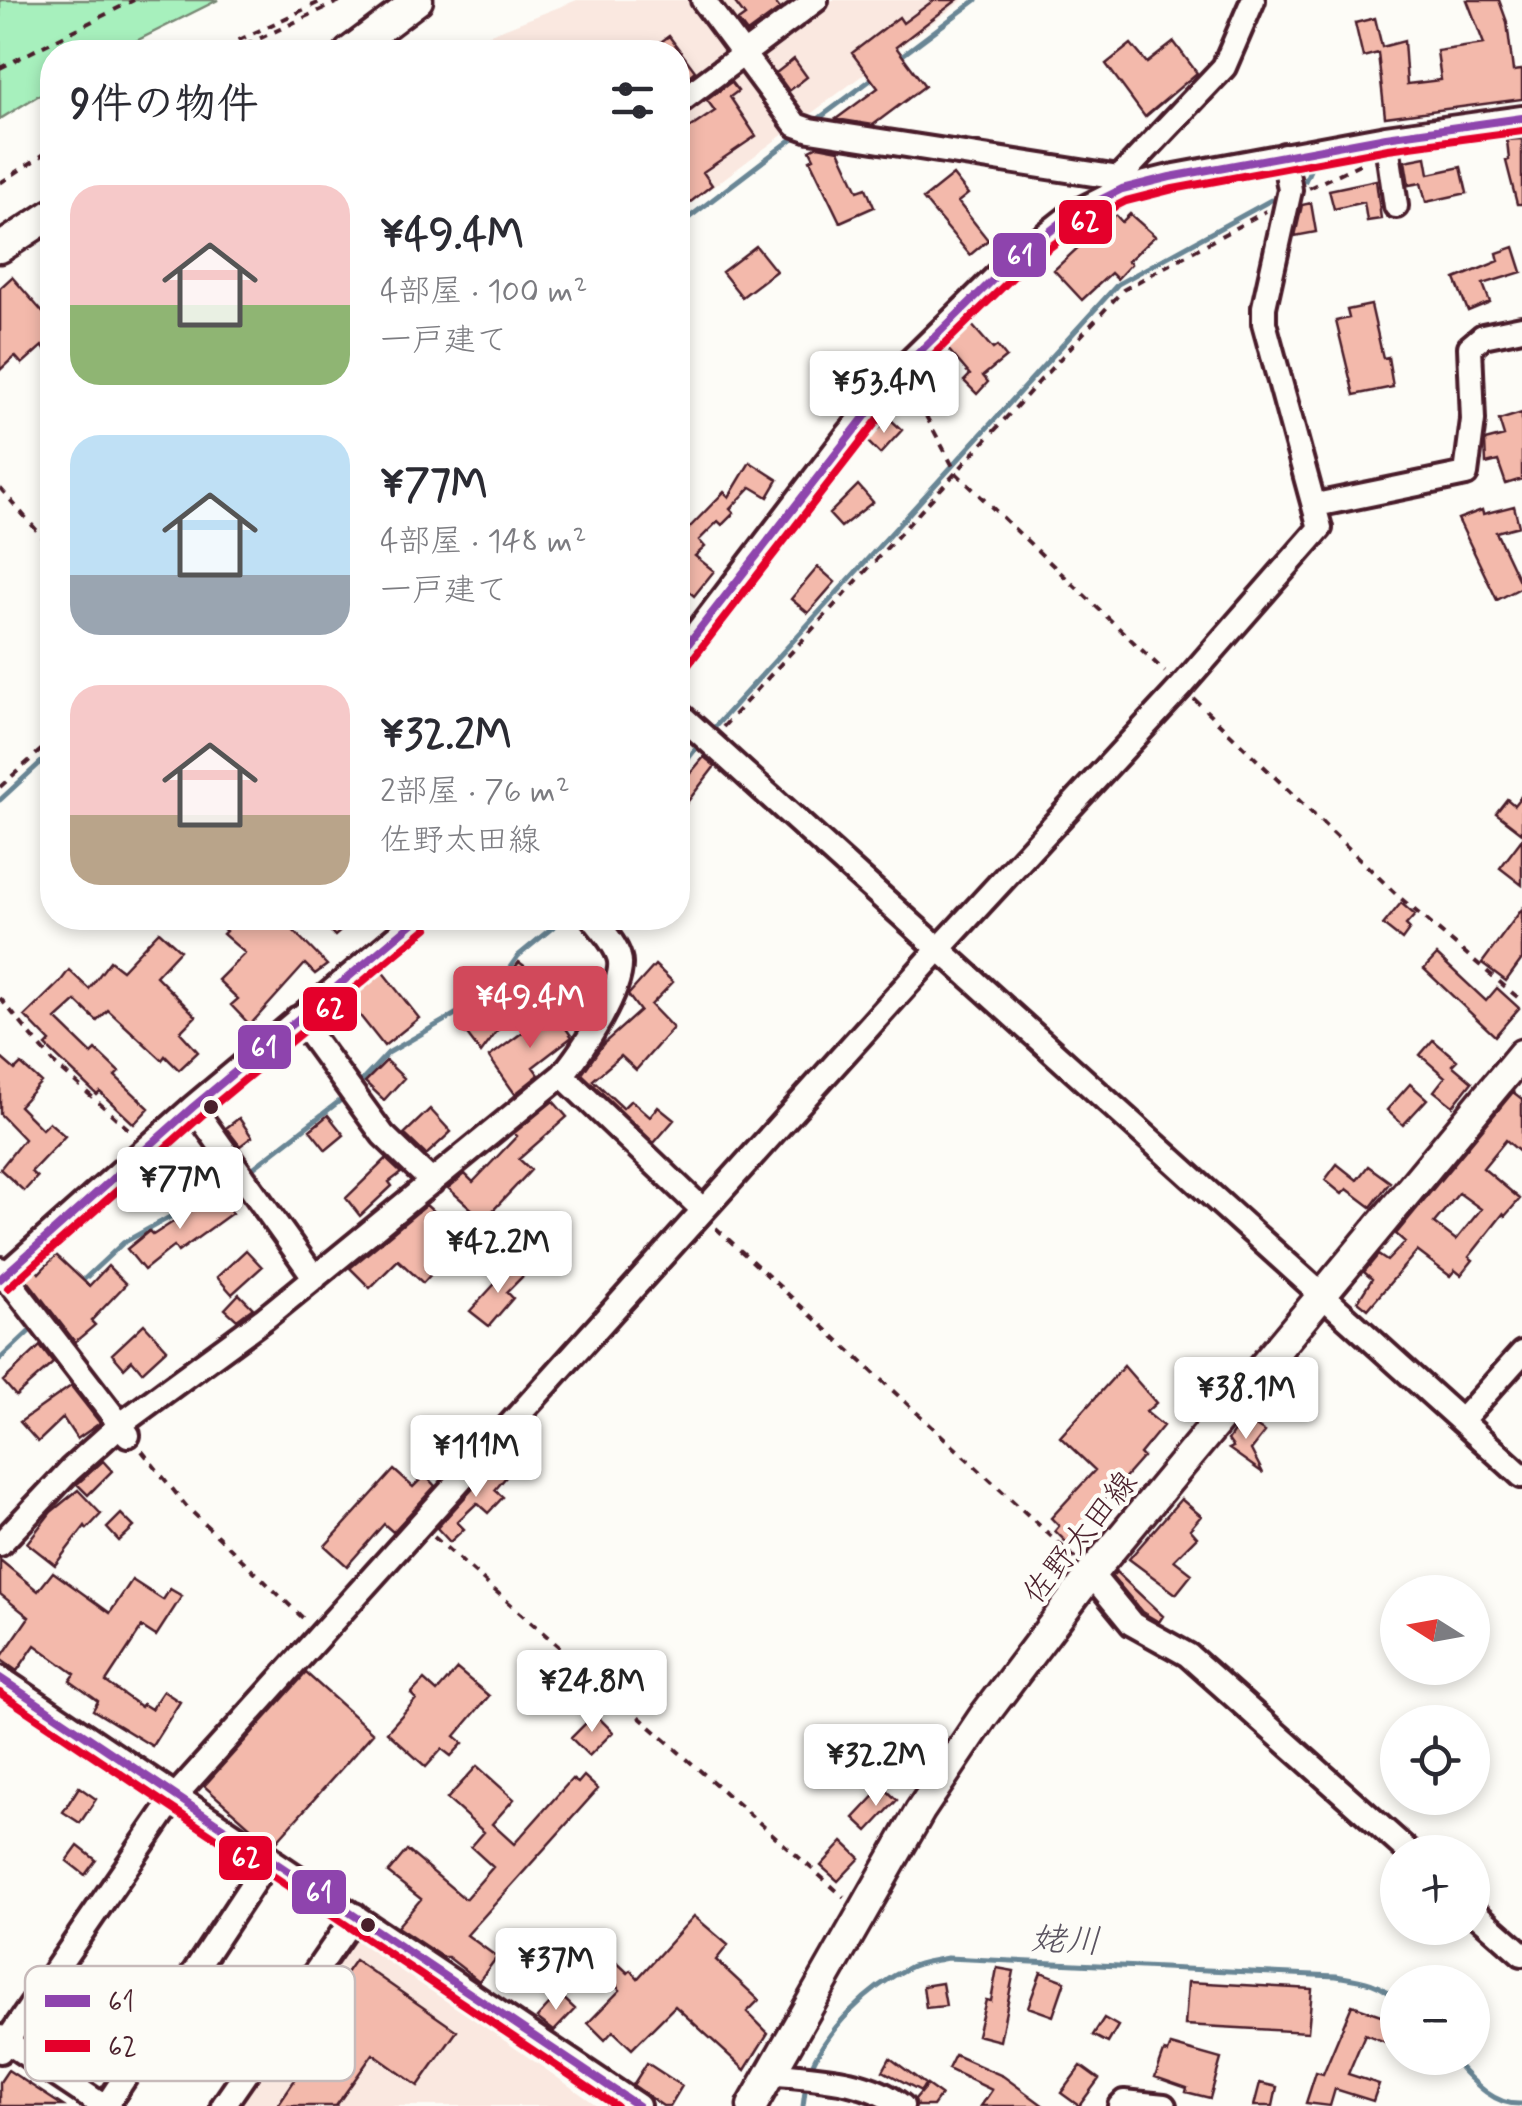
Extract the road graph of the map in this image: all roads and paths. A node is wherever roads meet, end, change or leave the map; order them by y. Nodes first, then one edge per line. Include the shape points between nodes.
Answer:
1 (134, 0) edge
2 (324, 0) edge
3 (342, 0) edge
4 (418, 0) edge
5 (704, 0) edge
6 (816, 0) edge
7 (1253, 0) edge
8 (55, 40) edge
9 (237, 40) edge
10 (255, 40) edge
11 (365, 40) edge
12 (40, 48) edge
13 (743, 55) junction
14 (0, 68) edge
15 (690, 94) edge
16 (1522, 118) edge
17 (1387, 147) junction
18 (1284, 155) junction
19 (40, 157) edge
20 (0, 183) edge
21 (1121, 184) junction
22 (1289, 198) junction
23 (1396, 206) dead end
24 (40, 222) edge
25 (0, 248) edge
26 (1522, 328) edge
27 (0, 488) edge
28 (1316, 505) junction
29 (40, 534) edge
30 (690, 641) edge
31 (690, 724) edge
32 (710, 741) junction
33 (40, 751) edge
34 (0, 787) edge
35 (404, 930) edge
36 (601, 930) edge
37 (939, 949) junction
38 (0, 998) edge
39 (298, 1018) junction
40 (1522, 1054) edge
41 (562, 1076) junction
42 (193, 1107) junction
43 (148, 1146) junction
44 (432, 1182) junction
45 (702, 1212) junction
46 (1, 1274) edge
47 (315, 1278) junction
48 (1323, 1296) junction
49 (1522, 1354) edge
50 (1461, 1421) junction
51 (124, 1430) junction
52 (1522, 1476) edge
53 (419, 1524) junction
54 (0, 1544) edge
55 (1091, 1574) junction
56 (320, 1633) junction
57 (0, 1678) edge
58 (176, 1794) junction
59 (1389, 1835) edge
60 (270, 1858) junction
61 (861, 1912) junction
62 (355, 1915) junction
63 (1490, 1926) edge
64 (1522, 1954) edge
65 (56, 1966) edge
66 (198, 1966) edge
67 (320, 1966) edge
68 (25, 2010) edge
69 (2, 2043) edge
70 (25, 2057) edge
71 (780, 2074) junction
72 (64, 2081) edge
73 (122, 2081) edge
74 (240, 2081) edge
75 (105, 2106) edge
76 (223, 2106) edge
77 (638, 2106) edge
78 (752, 2106) edge
79 (902, 2106) edge
80 (1120, 2106) edge
81 (1164, 2106) edge

1 - 8 path
2 - 9 path
3 - 10 path
4 - 11 main road
5 - 13 street
6 - 13 street
7 - 21 street via 1224,66
12 - 14 path
13 - 15 street
13 - 21 street via 796,124 810,130
16 - 17 street
17 - 18 street
17 - 22 path
17 - 23 street
18 - 21 street
18 - 22 street
19 - 20 path
21 - 30 street via 1052,228 901,370
22 - 28 street via 1264,323
22 - 32 path via 1123,290
24 - 25 main road
26 - 28 street via 1482,336 1470,348 1473,420 1466,474
27 - 29 path
28 - 37 street via 1320,528 1312,541
31 - 32 street
32 - 37 street
33 - 34 path
35 - 39 street
36 - 41 street via 622,972 591,1036
37 - 45 street
37 - 48 street
38 - 43 path via 55,1064
39 - 42 street
39 - 44 street via 383,1135
40 - 48 main road, 佐野太田線
41 - 44 street
41 - 45 street
42 - 43 street
42 - 47 street
43 - 46 street
44 - 47 street
45 - 53 street
45 - 55 path
46 - 51 street
47 - 51 street
48 - 50 street
48 - 55 main road, 佐野太田線
49 - 50 street
50 - 52 street
51 - 54 street via 70,1470
51 - 56 path via 186,1507
53 - 56 street
53 - 61 path
55 - 59 street via 1132,1624 1188,1655
55 - 61 main road, 佐野太田線 via 983,1717
56 - 58 street
57 - 58 street
58 - 60 street
58 - 65 street
60 - 62 street
60 - 66 street
61 - 71 main road, 佐野太田線
62 - 67 street
62 - 77 street
63 - 64 street
68 - 69 street
69 - 70 street
71 - 78 main road, 佐野太田線
71 - 79 street via 876,2090
72 - 75 street
73 - 75 street
74 - 76 street
80 - 81 street

